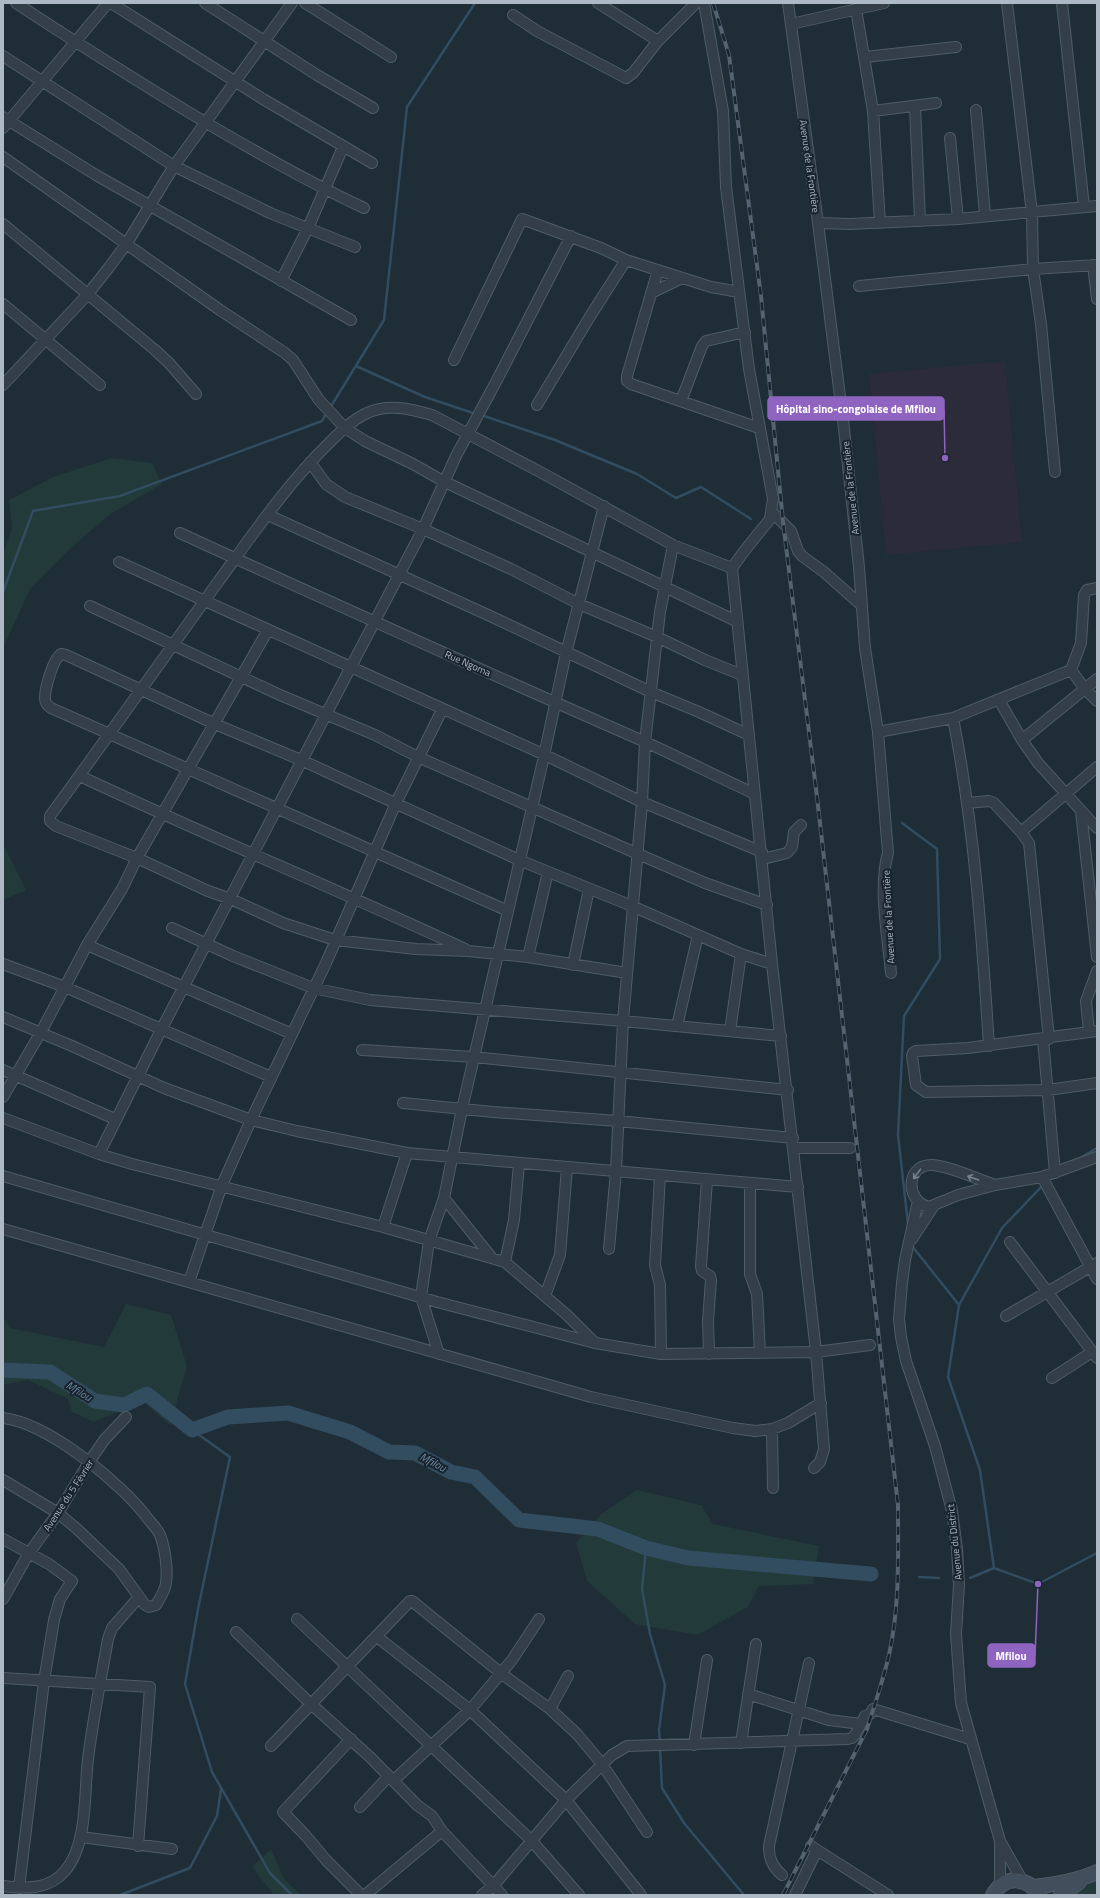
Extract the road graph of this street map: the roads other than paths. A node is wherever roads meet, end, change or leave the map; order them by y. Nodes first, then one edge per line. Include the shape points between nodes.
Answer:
1 (16, 3) edge
2 (108, 3) edge
3 (111, 3) edge
4 (205, 3) edge
5 (292, 3) edge
6 (305, 3) edge
7 (598, 3) edge
8 (696, 3) edge
9 (704, 3) edge
10 (788, 3) edge
11 (884, 3) edge
12 (1007, 3) edge
13 (1062, 3) edge
14 (856, 9) junction
15 (513, 15) dead end
16 (791, 24) junction
17 (264, 41) junction
18 (658, 41) junction
19 (75, 43) junction
20 (956, 46) dead end
21 (3, 56) edge
22 (391, 57) dead end
23 (865, 57) junction
24 (43, 82) junction
25 (236, 82) junction
26 (936, 103) dead end
27 (915, 106) junction
28 (373, 108) dead end
29 (976, 110) dead end
30 (873, 111) junction
31 (5, 122) edge
32 (206, 123) junction
33 (950, 138) dead end
34 (343, 147) junction
35 (3, 157) edge
36 (372, 163) dead end
37 (174, 166) junction
38 (324, 189) junction
39 (150, 205) junction
40 (1097, 206) edge
41 (1084, 207) junction
42 (364, 208) dead end
43 (1032, 212) junction
44 (985, 215) junction
45 (958, 218) junction
46 (920, 221) junction
47 (818, 222) junction
48 (880, 223) junction
49 (3, 224) edge
50 (308, 228) junction
51 (571, 236) junction
52 (127, 243) junction
53 (356, 247) dead end
54 (626, 260) junction
55 (1095, 265) edge
56 (1033, 269) junction
57 (658, 270) junction
58 (682, 278) junction
59 (282, 280) junction
60 (859, 286) dead end
61 (739, 292) junction
62 (651, 293) junction
63 (88, 294) junction
64 (1097, 299) edge
65 (3, 304) edge
66 (351, 320) dead end
67 (745, 332) junction
68 (45, 339) junction
69 (454, 360) dead end
70 (4, 383) edge
71 (100, 385) dead end
72 (196, 394) dead end
73 (681, 400) junction
74 (537, 405) dead end
75 (345, 428) junction
76 (759, 428) junction
77 (468, 434) junction
78 (310, 462) junction
79 (1056, 472) dead end
80 (444, 482) junction
81 (604, 506) junction
82 (772, 512) junction
83 (268, 514) junction
84 (423, 529) junction
85 (180, 533) dead end
86 (674, 545) junction
87 (593, 553) junction
88 (234, 559) junction
89 (119, 562) dead end
90 (732, 568) junction
91 (398, 574) junction
92 (664, 587) junction
93 (1097, 588) edge
94 (204, 601) junction
95 (579, 604) junction
96 (860, 604) junction
97 (90, 606) dead end
98 (374, 621) junction
99 (736, 621) junction
100 (268, 630) junction
101 (658, 637) junction
102 (172, 644) junction
103 (566, 653) junction
104 (350, 667) junction
105 (1072, 670) junction
106 (742, 675) junction
107 (242, 676) junction
108 (1097, 679) edge
109 (141, 689) junction
110 (1086, 689) junction
111 (652, 692) junction
112 (999, 700) junction
113 (1097, 701) edge
114 (556, 704) junction
115 (442, 710) junction
116 (325, 714) junction
117 (953, 718) junction
118 (215, 724) junction
119 (878, 732) junction
120 (110, 734) junction
121 (749, 735) junction
122 (1022, 740) junction
123 (645, 742) junction
124 (544, 755) junction
125 (418, 757) junction
126 (301, 760) junction
127 (1097, 767) edge
128 (189, 769) junction
129 (80, 776) junction
130 (755, 794) junction
131 (1065, 794) junction
132 (642, 802) junction
133 (396, 803) junction
134 (967, 803) junction
135 (532, 807) junction
136 (277, 808) junction
137 (1082, 811) junction
138 (162, 814) junction
139 (801, 825) dead end
140 (1097, 828) edge
141 (1022, 832) junction
142 (375, 852) junction
143 (253, 854) junction
144 (638, 854) junction
145 (762, 855) junction
146 (137, 858) junction
147 (519, 860) junction
148 (548, 872) junction
149 (589, 889) junction
150 (355, 898) junction
151 (230, 899) junction
152 (767, 905) junction
153 (632, 906) junction
154 (508, 911) junction
155 (172, 928) dead end
156 (698, 935) junction
157 (335, 940) junction
158 (87, 944) junction
159 (206, 944) junction
160 (468, 951) junction
161 (497, 954) junction
162 (741, 954) junction
163 (528, 957) junction
164 (1097, 957) edge
165 (3, 964) edge
166 (772, 964) junction
167 (573, 965) junction
168 (1097, 971) edge
169 (627, 973) junction
170 (891, 973) dead end
171 (185, 986) junction
172 (65, 987) junction
173 (313, 988) junction
174 (485, 1009) junction
175 (3, 1017) edge
176 (623, 1021) junction
177 (677, 1026) junction
178 (161, 1030) junction
179 (730, 1031) junction
180 (41, 1032) junction
181 (1093, 1032) edge
182 (292, 1034) junction
183 (782, 1036) junction
184 (1046, 1039) junction
185 (989, 1046) junction
186 (362, 1050) dead end
187 (474, 1057) junction
188 (3, 1070) edge
189 (620, 1072) junction
190 (138, 1075) junction
191 (14, 1076) junction
192 (271, 1077) junction
193 (1097, 1083) edge
194 (788, 1090) junction
195 (1048, 1090) junction
196 (3, 1097) edge
197 (403, 1103) dead end
198 (462, 1109) junction
199 (3, 1118) edge
200 (115, 1120) junction
201 (251, 1120) junction
202 (618, 1122) junction
203 (793, 1143) junction
204 (850, 1148) dead end
205 (407, 1153) junction
206 (99, 1154) junction
207 (452, 1157) junction
208 (1097, 1157) edge
209 (519, 1164) junction
210 (567, 1168) junction
211 (616, 1172) junction
212 (1054, 1173) junction
213 (3, 1176) edge
214 (660, 1176) junction
215 (1042, 1177) junction
216 (706, 1180) junction
217 (750, 1183) junction
218 (222, 1185) junction
219 (995, 1185) junction
220 (798, 1187) junction
221 (444, 1198) junction
222 (918, 1201) junction
223 (933, 1207) junction
224 (383, 1227) junction
225 (3, 1229) edge
226 (204, 1235) junction
227 (429, 1241) junction
228 (1010, 1242) dead end
229 (908, 1246) junction
230 (609, 1249) dead end
231 (492, 1258) junction
232 (505, 1262) junction
233 (1094, 1265) edge
234 (1097, 1279) edge
235 (189, 1282) junction
236 (1047, 1291) junction
237 (545, 1296) junction
238 (421, 1297) junction
239 (1006, 1316) dead end
240 (595, 1344) junction
241 (870, 1345) dead end
242 (816, 1352) junction
243 (439, 1354) junction
244 (661, 1354) junction
245 (710, 1354) junction
246 (760, 1354) junction
247 (1095, 1355) edge
248 (1052, 1378) dead end
249 (821, 1403) junction
250 (126, 1417) dead end
251 (3, 1418) edge
252 (772, 1429) junction
253 (89, 1462) junction
254 (814, 1468) dead end
255 (3, 1480) edge
256 (773, 1488) dead end
257 (58, 1513) junction
258 (3, 1539) edge
259 (29, 1553) junction
260 (139, 1597) junction
261 (3, 1599) edge
262 (297, 1619) dead end
263 (539, 1619) dead end
264 (236, 1632) dead end
265 (376, 1636) junction
266 (756, 1644) dead end
267 (707, 1660) dead end
268 (809, 1663) dead end
269 (346, 1666) junction
270 (502, 1674) junction
271 (568, 1676) dead end
272 (3, 1678) edge
273 (44, 1681) junction
274 (100, 1684) junction
275 (748, 1694) junction
276 (311, 1704) junction
277 (470, 1710) junction
278 (550, 1710) junction
279 (799, 1710) junction
280 (861, 1724) junction
281 (351, 1739) junction
282 (970, 1739) junction
283 (792, 1741) junction
284 (741, 1743) junction
285 (432, 1745) junction
286 (694, 1745) junction
287 (271, 1746) dead end
288 (602, 1764) junction
289 (391, 1778) junction
290 (566, 1800) junction
291 (360, 1807) dead end
292 (442, 1831) junction
293 (648, 1832) dead end
294 (80, 1837) junction
295 (531, 1840) junction
296 (1000, 1841) junction
297 (138, 1846) junction
298 (172, 1849) dead end
299 (1097, 1872) edge
300 (782, 1875) dead end
301 (1084, 1878) junction
302 (1022, 1880) junction
303 (494, 1885) junction
304 (3, 1886) edge
305 (19, 1888) junction
306 (997, 1890) edge
307 (1037, 1891) edge
308 (361, 1895) edge
309 (365, 1895) edge
310 (482, 1895) edge
311 (502, 1895) edge
312 (579, 1895) edge
313 (641, 1895) edge
314 (796, 1895) edge
315 (888, 1895) edge
316 (1061, 1895) edge

1 - 19 street
2 - 19 street
3 - 25 street
4 - 17 street
5 - 17 street
6 - 22 street
7 - 18 street
8 - 18 street
9 - 61 street via 723,111 726,187
10 - 16 street, Avenue de la Frontière
11 - 14 street
12 - 43 street
13 - 41 street
14 - 16 street
14 - 23 street
15 - 18 street via 626,78 633,73
16 - 47 street, Avenue de la Frontière
17 - 25 street
17 - 28 street
19 - 24 street
19 - 32 street
20 - 23 street
21 - 24 street
23 - 30 street
24 - 31 street
24 - 37 street
25 - 32 street
25 - 34 street
26 - 27 street
27 - 30 street
27 - 46 street
29 - 44 street
30 - 48 street
31 - 39 street
32 - 37 street
32 - 38 street
33 - 45 street
34 - 36 street
34 - 38 street
35 - 52 street
37 - 39 street
37 - 50 street via 222,191
38 - 42 street
38 - 50 street
39 - 52 street
39 - 59 street
40 - 41 street
41 - 43 street
43 - 44 street
43 - 56 street
44 - 45 street
45 - 46 street
46 - 48 street
47 - 48 street
47 - 96 street, Avenue de la Frontière via 844,428 859,567
49 - 63 street
50 - 53 street
50 - 59 street
51 - 54 street
51 - 69 street via 522,219
51 - 77 street
52 - 63 street
52 - 75 street via 285,353 293,360 319,400
54 - 57 street
54 - 74 street
55 - 56 street
55 - 64 street
56 - 60 street
56 - 79 street
57 - 58 street
57 - 62 street
58 - 61 street
58 - 62 street
59 - 66 street
61 - 67 street
62 - 73 street via 627,381
63 - 68 street
63 - 72 street via 169,363
65 - 68 street
67 - 73 street via 706,341
67 - 76 street
68 - 70 street
68 - 71 street
73 - 76 street
75 - 77 street via 369,412 393,407 432,416
75 - 78 street
75 - 80 street
76 - 82 street via 773,499
77 - 80 street
77 - 81 street
78 - 83 street
78 - 84 street via 326,484 345,497
80 - 84 street
80 - 87 street
81 - 86 street
81 - 87 street
82 - 90 street via 767,525
82 - 96 street via 791,531 802,556
83 - 88 street
83 - 91 street
84 - 91 street
84 - 95 street via 511,569
85 - 88 street, Rue Ngoma
86 - 90 street
86 - 92 street
87 - 92 street
87 - 95 street
88 - 94 street
88 - 98 street, Rue Ngoma
89 - 94 street
90 - 99 street
91 - 98 street
91 - 103 street
92 - 99 street
92 - 101 street
93 - 105 street via 1087,590 1084,596 1081,643
94 - 100 street
94 - 102 street
95 - 101 street
95 - 103 street
96 - 119 street, Avenue de la Frontière
97 - 102 street
98 - 104 street
98 - 114 street, Rue Ngoma
99 - 106 street
100 - 104 street
100 - 107 street
101 - 106 street
101 - 111 street
102 - 107 street
102 - 109 street
103 - 111 street
103 - 114 street
104 - 115 street
104 - 116 street
105 - 110 street
105 - 112 street
106 - 121 street
107 - 116 street
107 - 118 street
108 - 110 street
109 - 118 street
109 - 120 street
109 - 120 street via 66,655 57,656 45,698 46,704
110 - 113 street
110 - 122 street
111 - 121 street
111 - 123 street
112 - 117 street
112 - 122 street
114 - 123 street, Rue Ngoma
114 - 124 street
115 - 124 street
115 - 125 street
116 - 125 street
116 - 126 street
117 - 119 street
117 - 134 street
118 - 126 street
118 - 128 street
119 - 170 street, Avenue de la Frontière via 888,853 884,868 884,886
120 - 128 street
120 - 129 street
121 - 130 street
122 - 131 street
123 - 130 street, Rue Ngoma
123 - 132 street
124 - 132 street
124 - 135 street
125 - 133 street
125 - 135 street
126 - 133 street
126 - 136 street
127 - 131 street
128 - 136 street
128 - 138 street
129 - 138 street
129 - 146 street via 50,816 50,821 56,826
130 - 145 street
131 - 137 street
131 - 141 street
132 - 144 street
132 - 145 street
133 - 142 street
133 - 147 street
134 - 141 street via 994,803
134 - 185 street
135 - 144 street
135 - 147 street
136 - 142 street
136 - 143 street
137 - 140 street
137 - 164 street
138 - 143 street
138 - 146 street
139 - 145 street via 794,832 792,847 787,853
141 - 184 street via 1029,845
142 - 150 street
142 - 154 street
143 - 150 street
143 - 151 street
144 - 152 street via 705,883
144 - 153 street
145 - 152 street
146 - 151 street
146 - 158 street via 122,888
147 - 148 street
147 - 154 street
148 - 149 street
148 - 163 street
149 - 153 street
149 - 167 street
150 - 157 street
150 - 160 street
151 - 157 street via 283,923
151 - 159 street
152 - 166 street
153 - 156 street
153 - 169 street
154 - 161 street
155 - 159 street
156 - 162 street
156 - 177 street
157 - 160 street via 416,949
157 - 173 street
158 - 171 street
158 - 172 street
159 - 171 street
159 - 173 street
160 - 161 street
161 - 163 street
161 - 174 street
162 - 166 street
162 - 179 street
163 - 167 street
165 - 172 street
166 - 183 street
167 - 169 street
168 - 181 street via 1086,1000
169 - 176 street
171 - 178 street
171 - 182 street
172 - 178 street
172 - 180 street
173 - 174 street via 370,1000
173 - 182 street
174 - 176 street
174 - 187 street
175 - 180 street
176 - 177 street
176 - 189 street
177 - 179 street
178 - 190 street
178 - 192 street
179 - 183 street
180 - 190 street
180 - 191 street
181 - 184 street
182 - 192 street
183 - 194 street
184 - 185 street
184 - 195 street
185 - 195 street via 916,1051 912,1056 916,1086 926,1092
186 - 187 street
187 - 189 street
187 - 198 street
188 - 191 street
189 - 194 street
189 - 202 street
190 - 200 street
190 - 201 street via 164,1088
191 - 196 street
191 - 200 street
192 - 201 street
193 - 195 street
194 - 203 street
195 - 212 street
197 - 198 street
198 - 202 street
198 - 207 street
199 - 206 street
200 - 206 street
201 - 205 street
201 - 218 street
202 - 203 street
202 - 211 street
203 - 204 street
203 - 220 street
205 - 207 street
205 - 224 street
206 - 218 street
207 - 209 street
207 - 221 street
208 - 212 street
209 - 210 street
209 - 232 street via 514,1220
210 - 211 street
210 - 237 street via 560,1255
211 - 214 street
211 - 230 street
212 - 215 street
213 - 226 street
214 - 216 street
214 - 244 street via 655,1265 660,1285
215 - 219 street
215 - 233 street
216 - 217 street
216 - 245 street via 701,1266 702,1271 710,1276 711,1280 708,1321
217 - 220 street
217 - 246 street via 750,1274 757,1294
218 - 224 street
218 - 226 street
219 -> 222 street via 941,1166 924,1166 914,1176 911,1185 912,1194
219 - 223 street via 958,1195
220 - 242 street
221 - 227 street
221 - 231 street
222 - 223 street via 925,1206
222 - 229 street, Avenue du District
223 - 229 street, Avenue du District
224 - 227 street
225 - 235 street
226 - 235 street
226 - 238 street
227 - 231 street
227 - 238 street
228 - 236 street
229 - 282 street, Avenue du District via 899,1319 906,1361 935,1446 952,1511 959,1585 956,1634 961,1703
231 - 232 street
232 - 237 street
233 - 234 street
233 - 236 street
235 - 243 street
236 - 239 street
236 - 247 street
237 - 240 street
238 - 240 street
238 - 243 street
240 - 244 street
241 - 242 street
242 - 246 street
242 - 249 street
243 - 252 street via 591,1397 733,1428 755,1431
244 - 245 street
245 - 246 street
247 - 248 street
249 - 252 street via 788,1423
249 - 254 street via 824,1449 820,1462
250 - 253 street, Avenue du 5 Février via 105,1439
251 - 253 street via 38,1429
252 - 256 street
253 - 257 street, Avenue du 5 Février
253 - 260 street via 129,1496 160,1534 166,1569 166,1583 162,1595 156,1605 150,1607
255 - 257 street
257 - 259 street, Avenue du 5 Février
257 - 260 street via 119,1569
258 - 259 street
259 - 261 street, Avenue du 5 Février
259 - 273 street via 50,1564 72,1581 58,1606
260 - 274 street via 112,1628
262 - 269 street
263 - 270 street
264 - 276 street
265 - 269 street
265 - 270 street via 412,1601
265 - 277 street
266 - 275 street
267 - 286 street
268 - 279 street
269 - 276 street
269 - 285 street
270 - 277 street
270 - 278 street
271 - 278 street
272 - 273 street
273 - 274 street
273 - 305 street
274 - 294 street via 88,1760
274 - 297 street via 150,1687
275 - 279 street
275 - 284 street
276 - 281 street
276 - 287 street
277 - 285 street
277 - 290 street
278 - 288 street via 577,1734
279 - 280 street via 829,1720
279 - 283 street
280 - 282 street via 873,1709
280 - 283 street via 852,1738
281 - 289 street
281 - 308 street via 283,1812
282 - 296 street, Avenue du District
283 - 284 street
283 - 300 street via 769,1846 769,1856 774,1868
284 - 286 street
285 - 289 street
285 - 295 street
286 - 288 street via 628,1746
288 - 290 street
288 - 293 street
289 - 291 street
289 - 292 street via 432,1816
290 - 295 street
290 - 313 street
292 - 303 street
292 - 309 street
294 - 297 street
294 - 305 street via 70,1865 59,1878 38,1888
295 - 303 street
295 - 312 street
296 - 302 street, Avenue du District
296 - 306 street, Avenue du District
297 - 298 street
299 - 301 main road
301 - 307 main road
301 - 316 main road
302 - 306 main road via 1011,1880
302 - 307 main road
303 - 310 street
303 - 311 street
304 - 305 street
314 - 315 street via 814,1848

